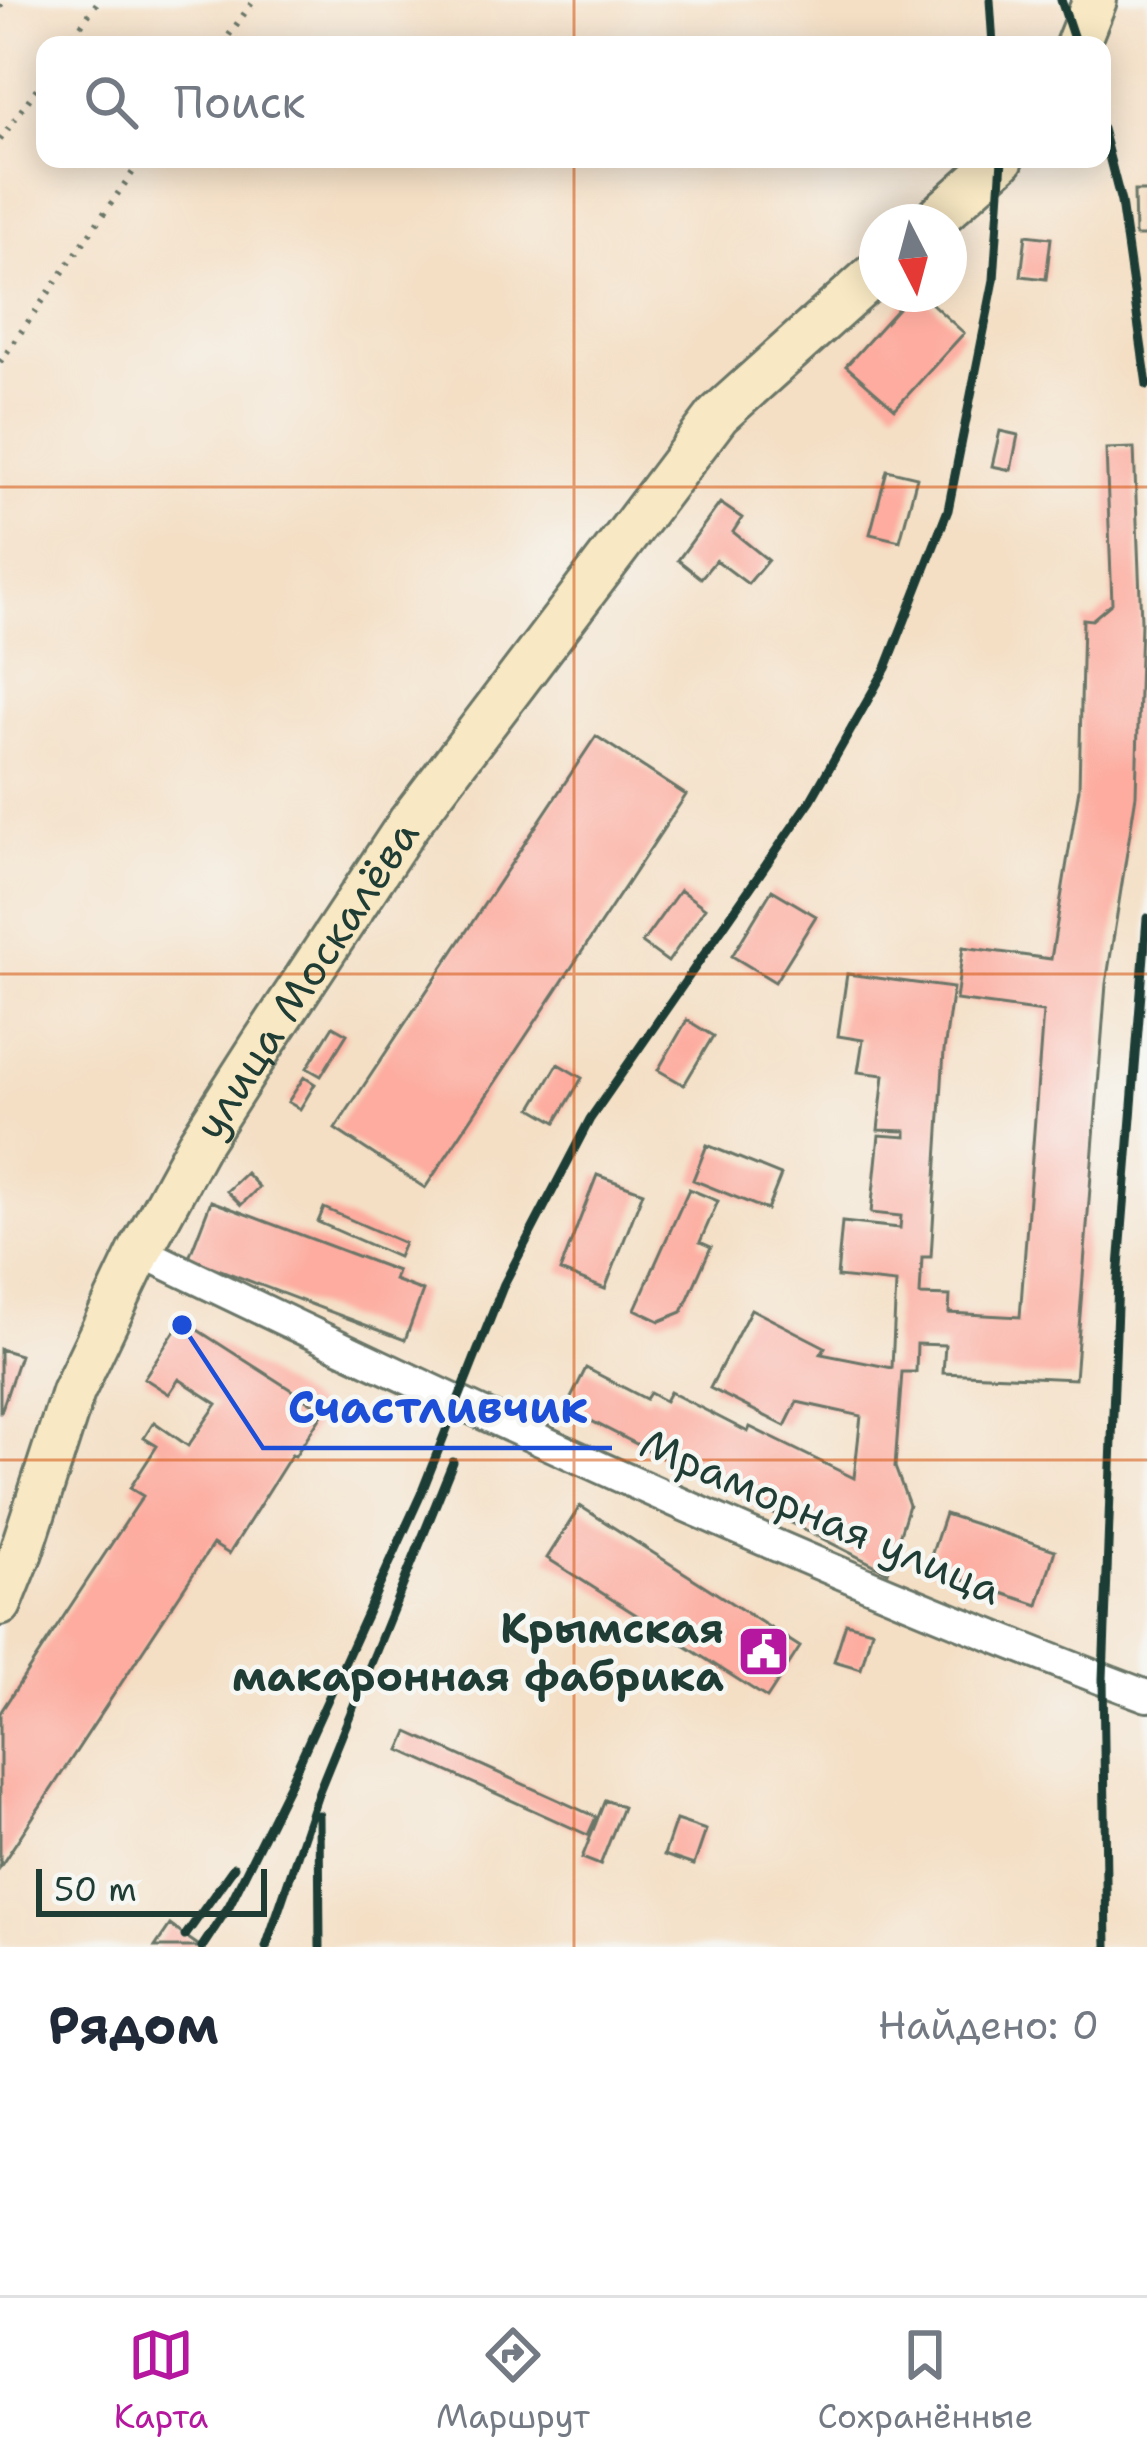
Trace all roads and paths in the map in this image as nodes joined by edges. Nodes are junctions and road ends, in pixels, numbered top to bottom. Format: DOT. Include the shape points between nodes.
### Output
graph roads {
  1 [pos="99,0"];
  2 [pos="254,0"];
  3 [pos="1095,0"];
  4 [pos="73,36"];
  5 [pos="228,36"];
  6 [pos="1081,36"];
  7 [pos="36,89"];
  8 [pos="0,140"];
  9 [pos="136,168"];
  10 [pos="992,168"];
  11 [pos="952,204"];
  12 [pos="859,288"];
  13 [pos="0,362"];
  14 [pos="140,1252"];
  15 [pos="0,1604"];
  16 [pos="1147,1696"];
  1 -- 4 [label="path"];
  2 -- 5 [label="path"];
  3 -- 6 [label="main road"];
  7 -- 8 [label="path"];
  9 -- 13 [label="path"];
  10 -- 11 [label="main road"];
  12 -- 14 [label="main road" via="718,415 409,823 198,1145"];
  14 -- 15 [label="main road" via="73,1392"];
  14 -- 16 [label="street, Мраморная улица" via="459,1405"];
}
